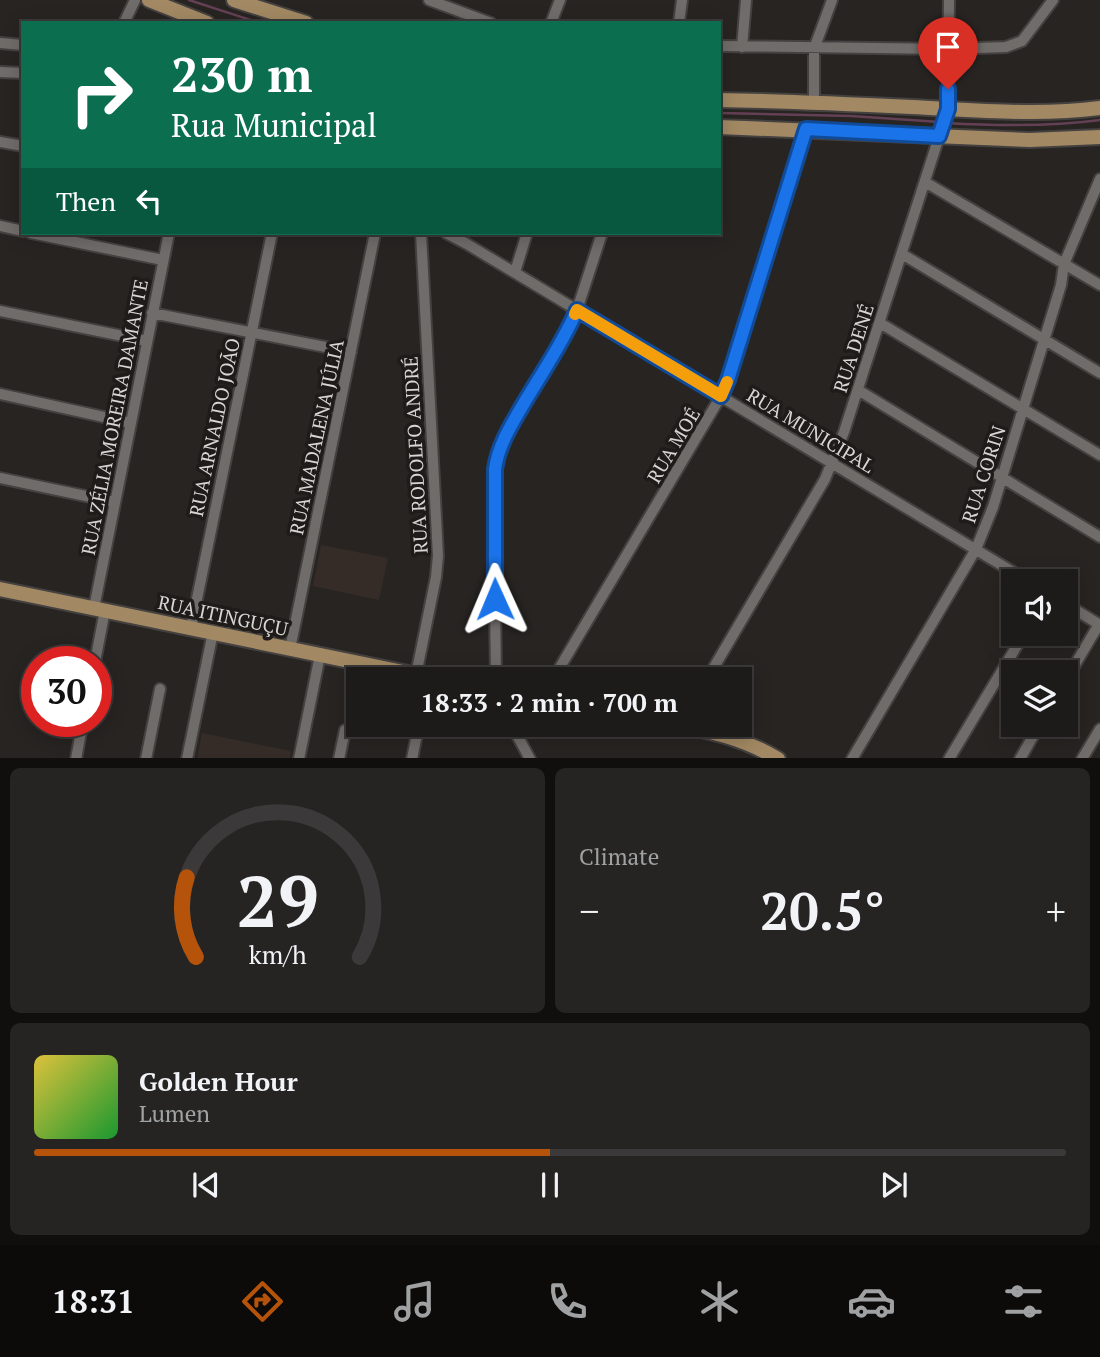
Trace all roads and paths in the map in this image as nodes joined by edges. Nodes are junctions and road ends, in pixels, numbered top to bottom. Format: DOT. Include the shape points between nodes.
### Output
graph roads {
  1 [pos="135,0"];
  2 [pos="149,0"];
  3 [pos="234,0"];
  4 [pos="429,0"];
  5 [pos="560,0"];
  6 [pos="682,0"];
  7 [pos="746,0"];
  8 [pos="832,0"];
  9 [pos="949,0"];
  10 [pos="1053,0"];
  11 [pos="125,21"];
  12 [pos="202,21"];
  13 [pos="300,21"];
  14 [pos="486,21"];
  15 [pos="552,21"];
  16 [pos="679,21"];
  17 [pos="0,43"];
  18 [pos="21,45"];
  19 [pos="721,47"];
  20 [pos="743,47"];
  21 [pos="814,49"];
  22 [pos="949,49"];
  23 [pos="0,72"];
  24 [pos="21,74"];
  25 [pos="721,100"];
  26 [pos="814,102"];
  27 [pos="1100,108"];
  28 [pos="947,113"];
  29 [pos="721,127"];
  30 [pos="806,129"];
  31 [pos="941,132"];
  32 [pos="1100,137"];
  33 [pos="0,142"];
  34 [pos="21,146"];
  35 [pos="1100,178"];
  36 [pos="925,182"];
  37 [pos="0,226"];
  38 [pos="21,231"];
  39 [pos="41,235"];
  40 [pos="169,235"];
  41 [pos="272,235"];
  42 [pos="375,235"];
  43 [pos="421,235"];
  44 [pos="526,235"];
  45 [pos="601,235"];
  46 [pos="467,238"];
  47 [pos="902,254"];
  48 [pos="163,260"];
  49 [pos="1064,264"];
  50 [pos="515,272"];
  51 [pos="1100,285"];
  52 [pos="577,310"];
  53 [pos="0,311"];
  54 [pos="152,313"];
  55 [pos="880,323"];
  56 [pos="252,333"];
  57 [pos="1044,339"];
  58 [pos="147,341"];
  59 [pos="351,352"];
  60 [pos="1100,373"];
  61 [pos="858,390"];
  62 [pos="0,394"];
  63 [pos="721,396"];
  64 [pos="1023,408"];
  65 [pos="131,423"];
  66 [pos="1100,455"];
  67 [pos="833,463"];
  68 [pos="1001,477"];
  69 [pos="0,478"];
  70 [pos="114,502"];
  71 [pos="1100,537"];
  72 [pos="976,550"];
  73 [pos="1008,569"];
  74 [pos="0,590"];
  75 [pos="100,609"];
  76 [pos="1078,611"];
  77 [pos="1099,624"];
  78 [pos="191,628"];
  79 [pos="213,632"];
  80 [pos="97,646"];
  81 [pos="1017,646"];
  82 [pos="290,649"];
  83 [pos="320,655"];
  84 [pos="1078,660"];
  85 [pos="378,667"];
  86 [pos="428,667"];
  87 [pos="496,667"];
  88 [pos="560,667"];
  89 [pos="714,667"];
  90 [pos="160,689"];
  91 [pos="1100,729"];
  92 [pos="345,730"];
  93 [pos="80,737"];
  94 [pos="416,737"];
  95 [pos="518,737"];
  96 [pos="728,737"];
  97 [pos="1032,737"];
  98 [pos="76,758"];
  99 [pos="146,758"];
  100 [pos="187,758"];
  101 [pos="299,758"];
  102 [pos="340,758"];
  103 [pos="412,758"];
  104 [pos="530,758"];
  105 [pos="778,758"];
  106 [pos="852,758"];
  107 [pos="949,758"];
  108 [pos="1020,758"];
  109 [pos="1082,758"];
  1 -- 11 [label="street"];
  2 -- 12 [label="main road"];
  3 -- 13 [label="main road"];
  4 -- 14 [label="street"];
  5 -- 15 [label="street"];
  6 -- 16 [label="street"];
  7 -- 20 [label="street"];
  8 -- 21 [label="street"];
  9 -- 22 [label="street, RUA DENÉ"];
  10 -- 22 [label="street" via="1022,41 1013,46"];
  17 -- 18 [label="street"];
  19 -- 20 [label="street"];
  20 -- 21 [label="street"];
  21 -- 22 [label="street"];
  21 -- 26 [label="street"];
  22 -- 28 [label="street, RUA DENÉ"];
  23 -- 24 [label="street"];
  25 -- 26 [label="main road"];
  26 -- 28 [label="main road"];
  27 -- 28 [label="main road"];
  28 -- 31 [label="street, RUA DENÉ"];
  29 -- 30 [label="main road"];
  30 -- 31 [label="main road"];
  30 -- 63 [label="street, RUA MOÉ"];
  31 -- 32 [label="main road" via="1030,140"];
  31 -- 36 [label="street, RUA DENÉ"];
  33 -- 34 [label="street"];
  35 -- 49 [label="street, RUA CORIN"];
  36 -- 47 [label="street, RUA DENÉ"];
  36 -- 49 [label="street"];
  37 -- 38 [label="street"];
  39 -- 48 [label="street"];
  40 -- 48 [label="street, RUA ZÉLIA MOREIRA DAMANTE"];
  41 -- 56 [label="street, RUA ARNALDO JOÃO"];
  42 -- 59 [label="street, RUA MADALENA JÚLIA"];
  43 -- 86 [label="street, RUA RODOLFO ANDRÉ" via="438,556"];
  44 -- 50 [label="street"];
  45 -- 52 [label="street"];
  46 -- 50 [label="street, RUA MUNICIPAL"];
  47 -- 55 [label="street, RUA DENÉ"];
  47 -- 57 [label="street"];
  48 -- 54 [label="street, RUA ZÉLIA MOREIRA DAMANTE"];
  49 -- 51 [label="street"];
  49 -- 57 [label="street, RUA CORIN"];
  50 -- 52 [label="street, RUA MUNICIPAL"];
  52 -- 63 [label="street, RUA MUNICIPAL"];
  52 -- 87 [label="street" via="497,458"];
  53 -- 58 [label="street"];
  54 -- 56 [label="street"];
  54 -- 58 [label="street, RUA ZÉLIA MOREIRA DAMANTE"];
  55 -- 61 [label="street, RUA DENÉ"];
  55 -- 64 [label="street"];
  56 -- 59 [label="street"];
  56 -- 78 [label="street, RUA ARNALDO JOÃO"];
  57 -- 60 [label="street"];
  57 -- 64 [label="street, RUA CORIN"];
  58 -- 65 [label="street, RUA ZÉLIA MOREIRA DAMANTE"];
  59 -- 82 [label="street, RUA MADALENA JÚLIA"];
  61 -- 67 [label="street, RUA DENÉ"];
  61 -- 68 [label="street"];
  62 -- 65 [label="street"];
  63 -- 67 [label="street, RUA MUNICIPAL"];
  63 -- 88 [label="street, RUA MOÉ"];
  64 -- 66 [label="street"];
  64 -- 68 [label="street, RUA CORIN"];
  65 -- 70 [label="street, RUA ZÉLIA MOREIRA DAMANTE"];
  67 -- 72 [label="street, RUA MUNICIPAL"];
  67 -- 89 [label="street, RUA DENÉ"];
  68 -- 71 [label="street"];
  68 -- 72 [label="street, RUA CORIN"];
  69 -- 70 [label="street"];
  70 -- 75 [label="street, RUA ZÉLIA MOREIRA DAMANTE"];
  72 -- 73 [label="street, RUA MUNICIPAL"];
  72 -- 106 [label="street, RUA CORIN"];
  74 -- 75 [label="main road, RUA ITINGUÇU"];
  75 -- 78 [label="main road, RUA ITINGUÇU"];
  75 -- 80 [label="street, RUA ZÉLIA MOREIRA DAMANTE"];
  76 -- 77 [label="street"];
  77 -- 84 [label="street"];
  78 -- 79 [label="main road, RUA ITINGUÇU"];
  79 -- 82 [label="main road, RUA ITINGUÇU"];
  79 -- 100 [label="street"];
  81 -- 107 [label="street"];
  82 -- 83 [label="main road, RUA ITINGUÇU"];
  83 -- 85 [label="main road, RUA ITINGUÇU"];
  83 -- 101 [label="street"];
  90 -- 99 [label="street"];
  91 -- 109 [label="street"];
  92 -- 102 [label="street"];
  93 -- 98 [label="street"];
  94 -- 103 [label="street"];
  95 -- 104 [label="street"];
  96 -- 105 [label="main road"];
  97 -- 108 [label="street"];
}
